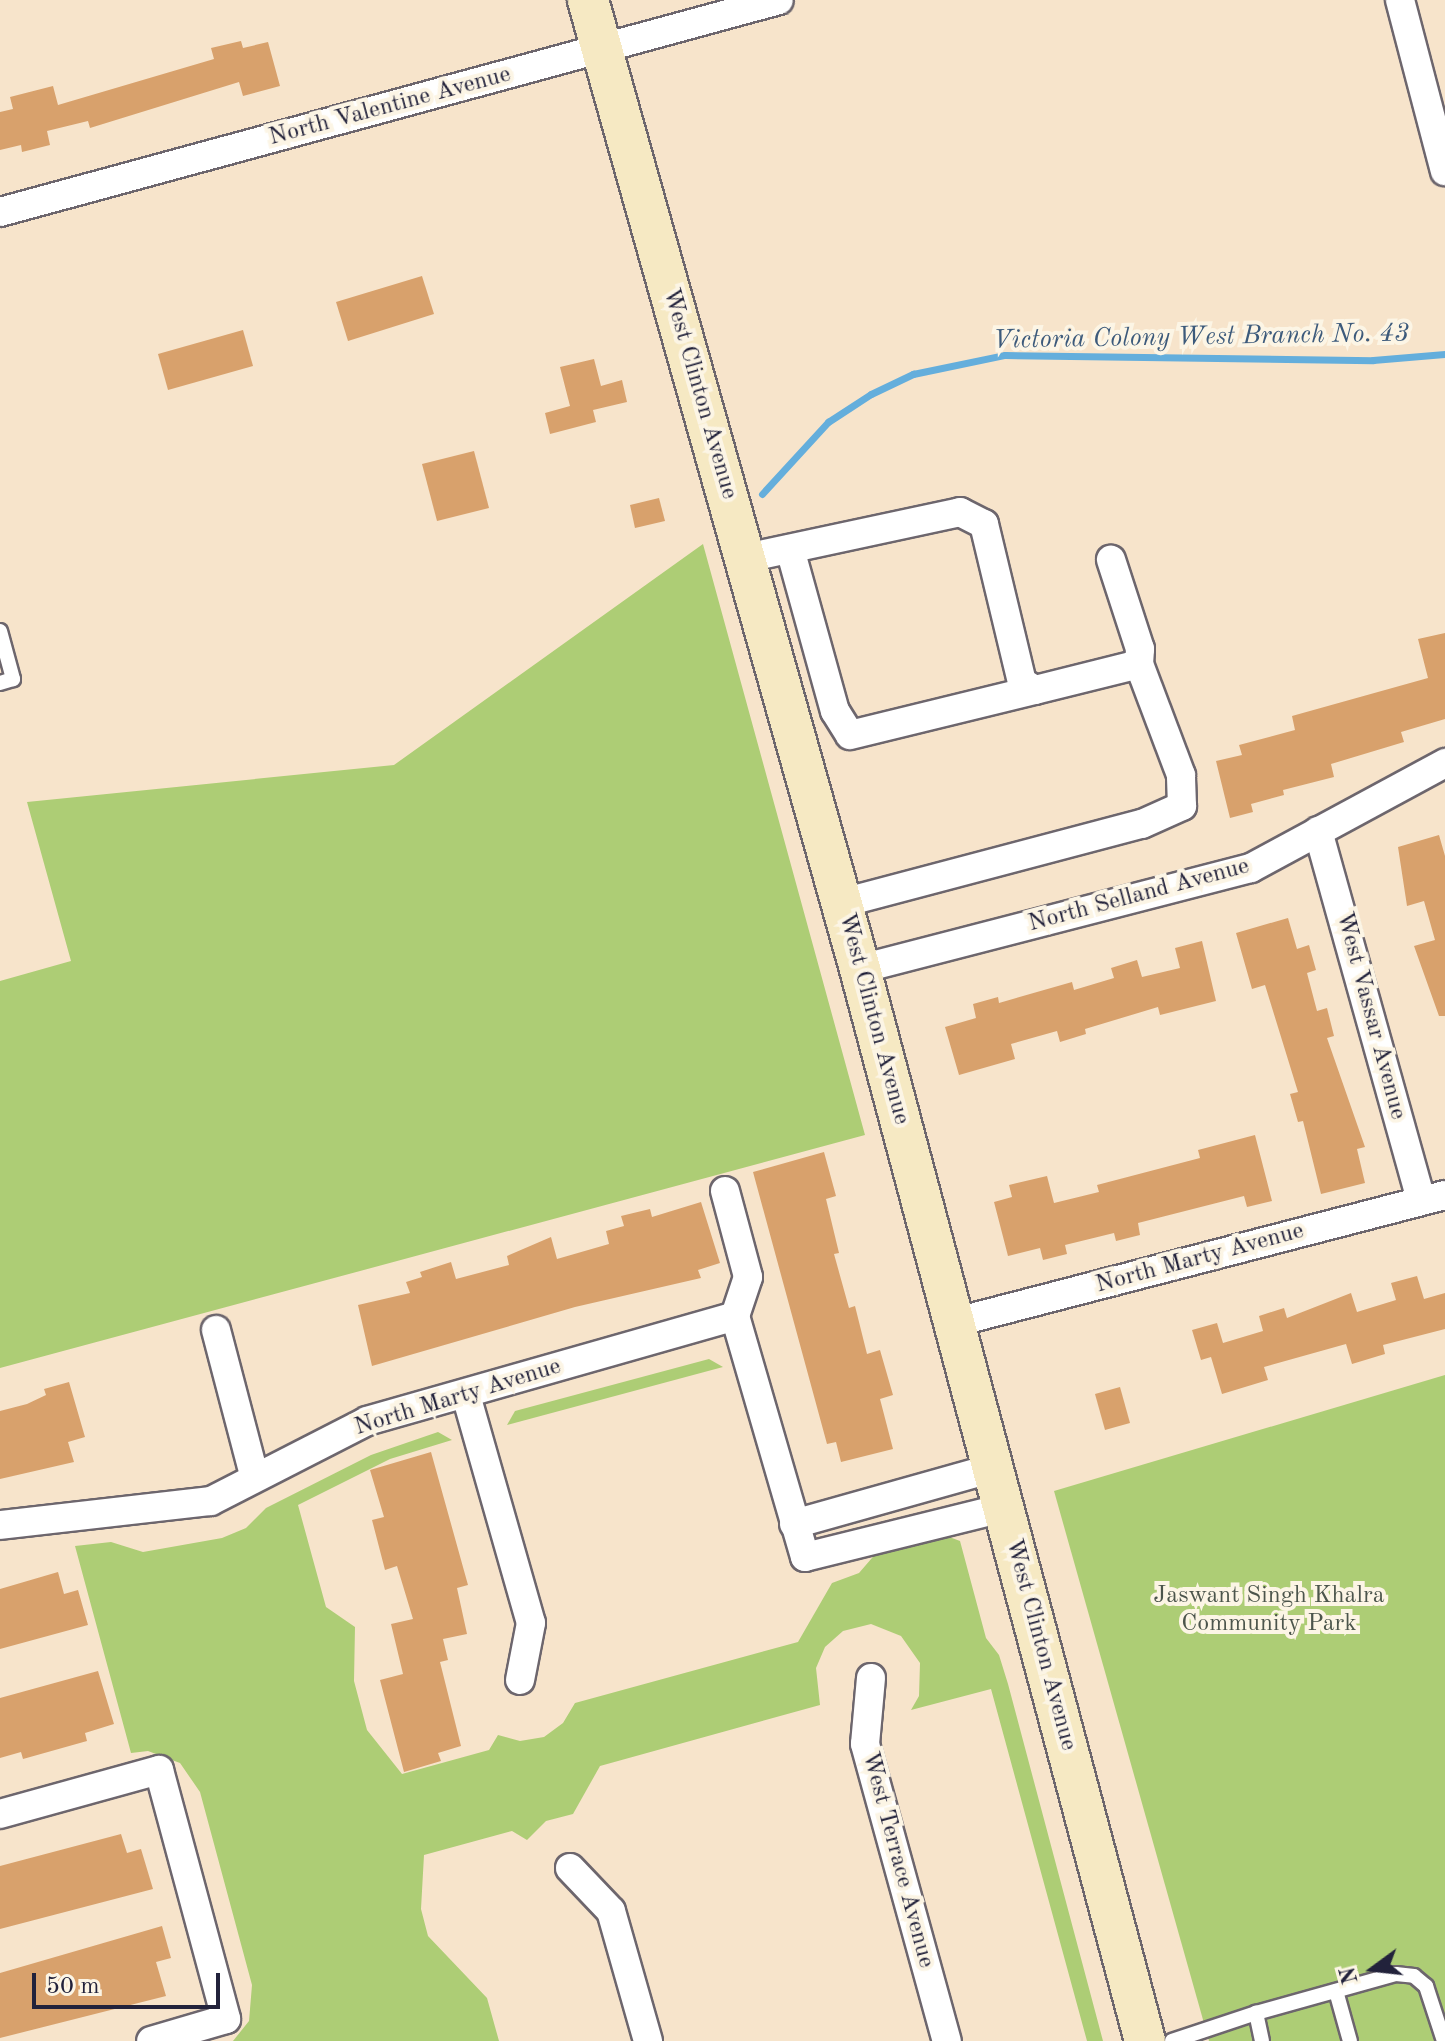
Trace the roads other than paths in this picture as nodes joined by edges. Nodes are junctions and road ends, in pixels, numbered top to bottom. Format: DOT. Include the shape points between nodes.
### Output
graph roads {
  1 [pos="588,0"];
  2 [pos="779,0"];
  3 [pos="1400,0"];
  4 [pos="601,50"];
  5 [pos="1445,171"];
  6 [pos="0,212"];
  7 [pos="790,549"];
  8 [pos="746,558"];
  9 [pos="1111,560"];
  10 [pos="0,631"];
  11 [pos="1139,664"];
  12 [pos="0,683"];
  13 [pos="1035,690"];
  14 [pos="1445,763"];
  15 [pos="1318,831"];
  16 [pos="842,903"];
  17 [pos="860,969"];
  18 [pos="725,1191"];
  19 [pos="1433,1198"];
  20 [pos="735,1316"];
  21 [pos="956,1322"];
  22 [pos="216,1330"];
  23 [pos="466,1395"];
  24 [pos="993,1468"];
  25 [pos="254,1475"];
  26 [pos="1003,1508"];
  27 [pos="794,1524"];
  28 [pos="0,1525"];
  29 [pos="871,1678"];
  30 [pos="520,1680"];
  31 [pos="0,1814"];
  32 [pos="570,1868"];
  33 [pos="1336,1991"];
  34 [pos="1256,2013"];
  35 [pos="151,2041"];
  36 [pos="648,2041"];
  37 [pos="947,2041"];
  38 [pos="1145,2041"];
  39 [pos="1172,2041"];
  40 [pos="1262,2041"];
  41 [pos="1350,2041"];
  42 [pos="1444,2041"];
  1 -- 4 [label="main road, West Clinton Avenue"];
  2 -- 4 [label="street, North Valentine Avenue"];
  3 -- 5 [label="street"];
  4 -- 6 [label="street, North Valentine Avenue"];
  4 -- 8 [label="main road, West Clinton Avenue"];
  7 -- 8 [label="street"];
  7 -- 13 [label="street" via="960,512 984,524 1022,682"];
  7 -- 13 [label="street" via="835,711 850,735"];
  8 -- 16 [label="main road, West Clinton Avenue"];
  9 -- 11 [label="street" via="1140,649"];
  10 -- 12 [label="lane" via="13,679"];
  11 -- 13 [label="street"];
  11 -- 16 [label="street" via="1166,724 1181,775 1182,806 1142,824"];
  14 -- 15 [label="street, North Selland Avenue"];
  15 -- 17 [label="street, North Selland Avenue" via="1251,868"];
  15 -- 19 [label="street, West Vassar Avenue"];
  16 -- 17 [label="main road, West Clinton Avenue"];
  17 -- 21 [label="main road, West Clinton Avenue"];
  18 -- 20 [label="street" via="748,1277"];
  19 -- 21 [label="street, North Marty Avenue"];
  20 -- 23 [label="street, North Marty Avenue"];
  20 -- 27 [label="street"];
  21 -- 24 [label="main road, West Clinton Avenue"];
  22 -- 25 [label="street"];
  23 -- 25 [label="street, North Marty Avenue" via="367,1421"];
  23 -- 30 [label="street" via="531,1623"];
  24 -- 26 [label="main road, West Clinton Avenue"];
  24 -- 27 [label="street"];
  25 -- 28 [label="street, North Marty Avenue" via="211,1501"];
  26 -- 27 [label="street" via="805,1557"];
  26 -- 38 [label="main road, West Clinton Avenue"];
  29 -- 37 [label="street, West Terrace Avenue" via="865,1744"];
  31 -- 35 [label="street" via="159,1770 226,2019"];
  32 -- 36 [label="street" via="611,1911"];
  33 -- 34 [label="lane"];
  33 -- 41 [label="lane"];
  33 -- 42 [label="lane" via="1396,1974 1414,1976 1426,1986"];
  34 -- 39 [label="lane"];
  34 -- 40 [label="lane"];
}
